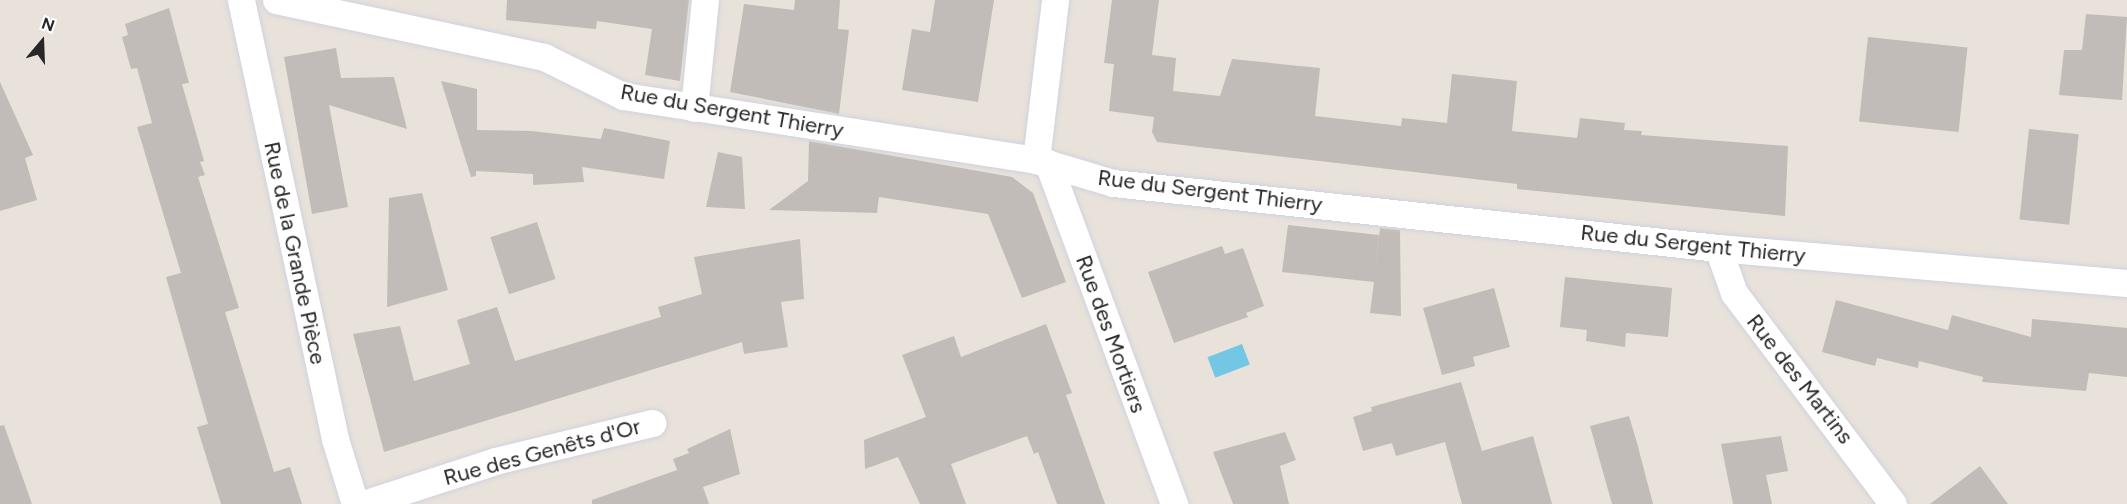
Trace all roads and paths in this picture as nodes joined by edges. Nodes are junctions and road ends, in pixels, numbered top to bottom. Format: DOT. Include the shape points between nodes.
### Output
graph roads {
  1 [pos="241,0"];
  2 [pos="276,0"];
  3 [pos="705,0"];
  4 [pos="1055,0"];
  5 [pos="694,108"];
  6 [pos="1042,162"];
  7 [pos="1718,248"];
  8 [pos="2127,283"];
  9 [pos="652,423"];
  10 [pos="355,504"];
  11 [pos="363,504"];
  12 [pos="1174,504"];
  13 [pos="1893,504"];
  1 -- 10 [label="street, Rue de la Grande Pièce" via="335,439"];
  2 -- 5 [label="street, Rue du Sergent Thierry" via="544,57 623,96"];
  3 -- 5 [label="street"];
  4 -- 6 [label="street, Rue des Mortiers"];
  5 -- 6 [label="street, Rue du Sergent Thierry"];
  6 -- 7 [label="street, Rue du Sergent Thierry" via="1113,183"];
  6 -- 12 [label="street, Rue des Mortiers"];
  7 -- 8 [label="street, Rue du Sergent Thierry"];
  7 -- 13 [label="street, Rue des Martins" via="1734,293"];
  9 -- 11 [label="street, Rue des Genêts d'Or" via="495,461"];
}
